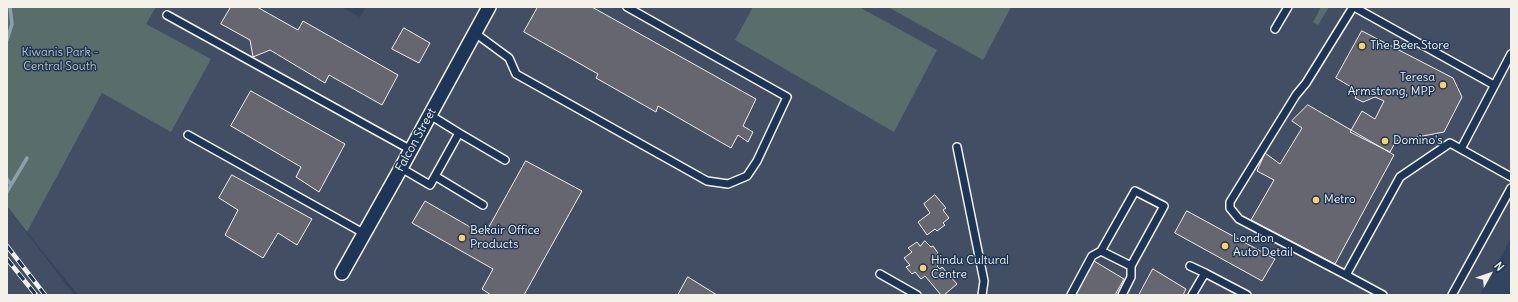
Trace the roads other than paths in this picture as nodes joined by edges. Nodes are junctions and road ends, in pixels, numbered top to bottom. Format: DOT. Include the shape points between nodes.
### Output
graph roads {
  1 [pos="489,7"];
  2 [pos="627,7"];
  3 [pos="1288,7"];
  4 [pos="1353,7"];
  5 [pos="167,15"];
  6 [pos="1276,29"];
  7 [pos="475,33"];
  8 [pos="1511,54"];
  9 [pos="1494,85"];
  10 [pos="430,115"];
  11 [pos="459,133"];
  12 [pos="188,135"];
  13 [pos="957,147"];
  14 [pos="1460,149"];
  15 [pos="411,150"];
  16 [pos="505,160"];
  17 [pos="402,168"];
  18 [pos="435,176"];
  19 [pos="1511,177"];
  20 [pos="1511,188"];
  21 [pos="483,205"];
  22 [pos="364,234"];
  23 [pos="1101,251"];
  24 [pos="1131,266"];
  25 [pos="1190,266"];
  26 [pos="342,273"];
  27 [pos="1204,273"];
  28 [pos="880,274"];
  29 [pos="1346,275"];
  30 [pos="917,295"];
  31 [pos="982,295"];
  32 [pos="1071,295"];
  33 [pos="1122,295"];
  34 [pos="1192,295"];
  35 [pos="1247,295"];
  36 [pos="1383,295"];
  37 [pos="1452,295"];
  1 -- 7 [label="street, Falcon Street"];
  2 -- 7 [label="lane" via="787,97 758,161 747,176 728,184 707,181 516,74 508,58"];
  3 -- 6 [label="lane"];
  4 -- 9 [label="lane"];
  4 -- 29 [label="lane" via="1230,202 1230,208 1239,219"];
  5 -- 15 [label="lane"];
  7 -- 10 [label="street, Falcon Street"];
  8 -- 9 [label="lane"];
  9 -- 14 [label="lane"];
  10 -- 11 [label="lane"];
  10 -- 15 [label="street, Falcon Street"];
  11 -- 16 [label="lane"];
  11 -- 18 [label="lane"];
  12 -- 22 [label="lane"];
  13 -- 31 [label="lane" via="984,281"];
  14 -- 19 [label="lane"];
  14 -- 29 [label="lane" via="1450,143 1400,177"];
  15 -- 17 [label="street, Falcon Street"];
  17 -- 18 [label="lane" via="430,185"];
  17 -- 22 [label="street, Falcon Street"];
  18 -- 21 [label="lane"];
  20 -- 37 [label="lane"];
  22 -- 26 [label="street, Falcon Street"];
  23 -- 24 [label="lane"];
  23 -- 24 [label="lane" via="1135,191 1164,206"];
  23 -- 32 [label="lane" via="1092,256"];
  24 -- 33 [label="lane" via="1131,277"];
  25 -- 27 [label="lane"];
  27 -- 34 [label="lane"];
  27 -- 35 [label="lane"];
  28 -- 30 [label="lane"];
  29 -- 36 [label="lane"];
}
